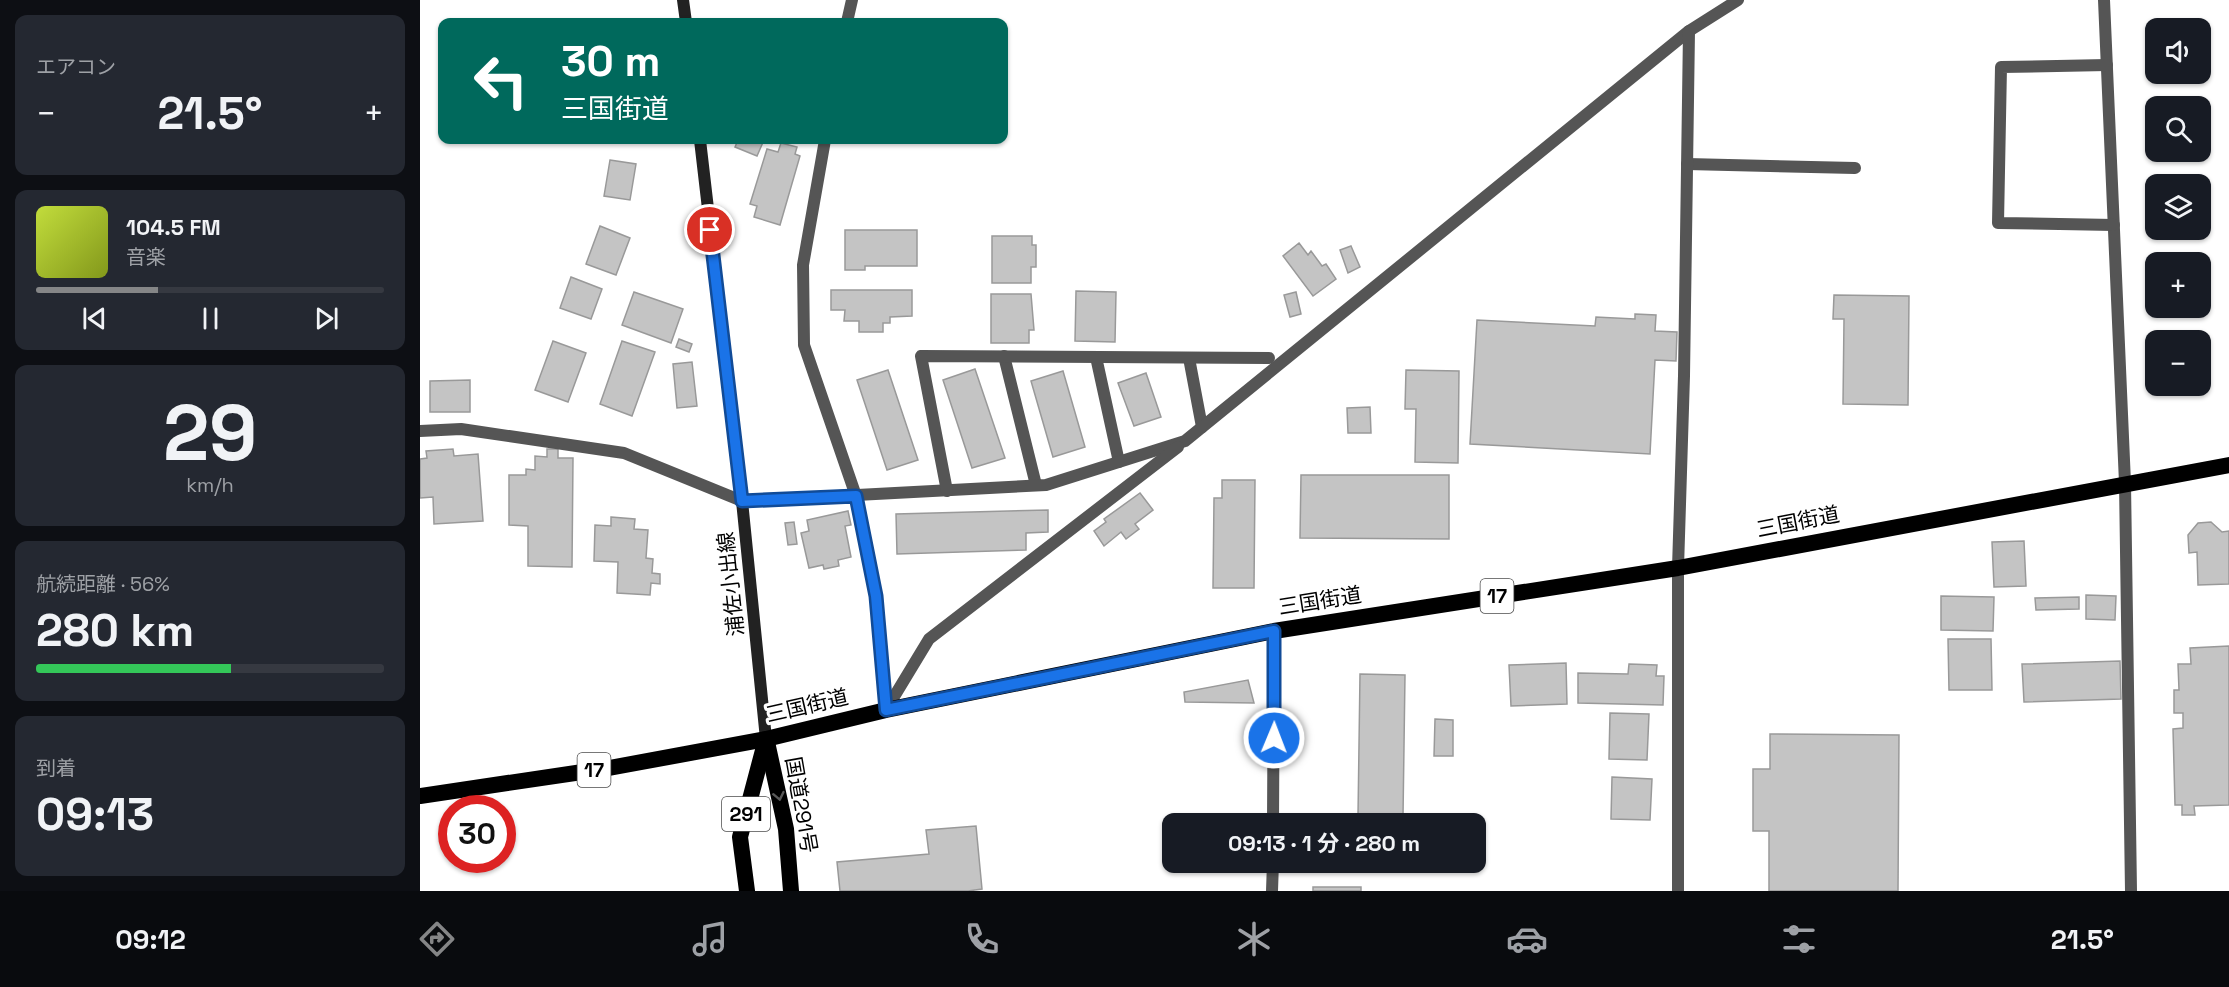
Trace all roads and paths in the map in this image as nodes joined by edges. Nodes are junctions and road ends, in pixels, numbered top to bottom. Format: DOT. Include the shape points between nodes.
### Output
graph roads {
  1 [pos="683,0"];
  2 [pos="852,0"];
  3 [pos="1738,0"];
  4 [pos="2104,0"];
  5 [pos="685,18"];
  6 [pos="848,18"];
  7 [pos="1689,31"];
  8 [pos="2107,64"];
  9 [pos="700,144"];
  10 [pos="824,144"];
  11 [pos="1687,164"];
  12 [pos="1855,168"];
  13 [pos="2114,225"];
  14 [pos="1004,357"];
  15 [pos="1096,357"];
  16 [pos="1189,358"];
  17 [pos="1269,358"];
  18 [pos="1202,427"];
  19 [pos="420,431"];
  20 [pos="1185,441"];
  21 [pos="1119,462"];
  22 [pos="2229,465"];
  23 [pos="2125,483"];
  24 [pos="1036,485"];
  25 [pos="947,491"];
  26 [pos="856,496"];
  27 [pos="742,501"];
  28 [pos="1678,568"];
  29 [pos="1274,631"];
  30 [pos="886,710"];
  31 [pos="766,739"];
  32 [pos="420,796"];
  33 [pos="1273,813"];
  34 [pos="1273,873"];
  35 [pos="747,891"];
  36 [pos="791,891"];
  37 [pos="1272,891"];
  38 [pos="1678,891"];
  39 [pos="2130,891"];
  1 -- 5 [label="main road"];
  2 -- 6 [label="street"];
  3 -- 7 [label="street"];
  4 -- 8 [label="street"];
  7 -- 11 [label="street"];
  7 -- 18 [label="street"];
  8 -- 13 [label="street"];
  8 -- 13 [label="street" via="2001,67 1998,223"];
  9 -- 27 [label="main road, 浦佐小出線"];
  10 -- 26 [label="street" via="803,265 804,345"];
  11 -- 12 [label="street"];
  11 -- 28 [label="street"];
  13 -- 23 [label="street"];
  14 -- 15 [label="street"];
  14 -- 24 [label="street"];
  14 -- 25 [label="street" via="921,356"];
  15 -- 16 [label="street"];
  15 -- 21 [label="street"];
  16 -- 17 [label="street"];
  16 -- 18 [label="street"];
  18 -- 20 [label="street"];
  19 -- 27 [label="street" via="461,429 624,453"];
  20 -- 21 [label="street"];
  20 -- 30 [label="street" via="929,639"];
  21 -- 24 [label="street"];
  22 -- 23 [label="highway, 三国街道 / 17"];
  23 -- 28 [label="highway, 三国街道 / 17"];
  23 -- 39 [label="street"];
  24 -- 25 [label="street"];
  25 -- 26 [label="street"];
  26 -- 27 [label="street"];
  26 -- 30 [label="street" via="876,596"];
  27 -- 31 [label="main road, 浦佐小出線"];
  28 -- 29 [label="highway, 三国街道 / 17"];
  28 -- 38 [label="street"];
  29 -- 30 [label="highway, 三国街道 / 17"];
  29 -- 33 [label="street"];
  30 -- 31 [label="highway, 三国街道 / 17"];
  31 -- 32 [label="highway, 三国街道 / 17" via="609,768"];
  31 -- 35 [label="highway, 国道291号 / 291" via="740,837"];
  31 -- 36 [label="highway, 国道291号 / 291, one-way" via="786,829"];
  34 -- 37 [label="street"];
}
